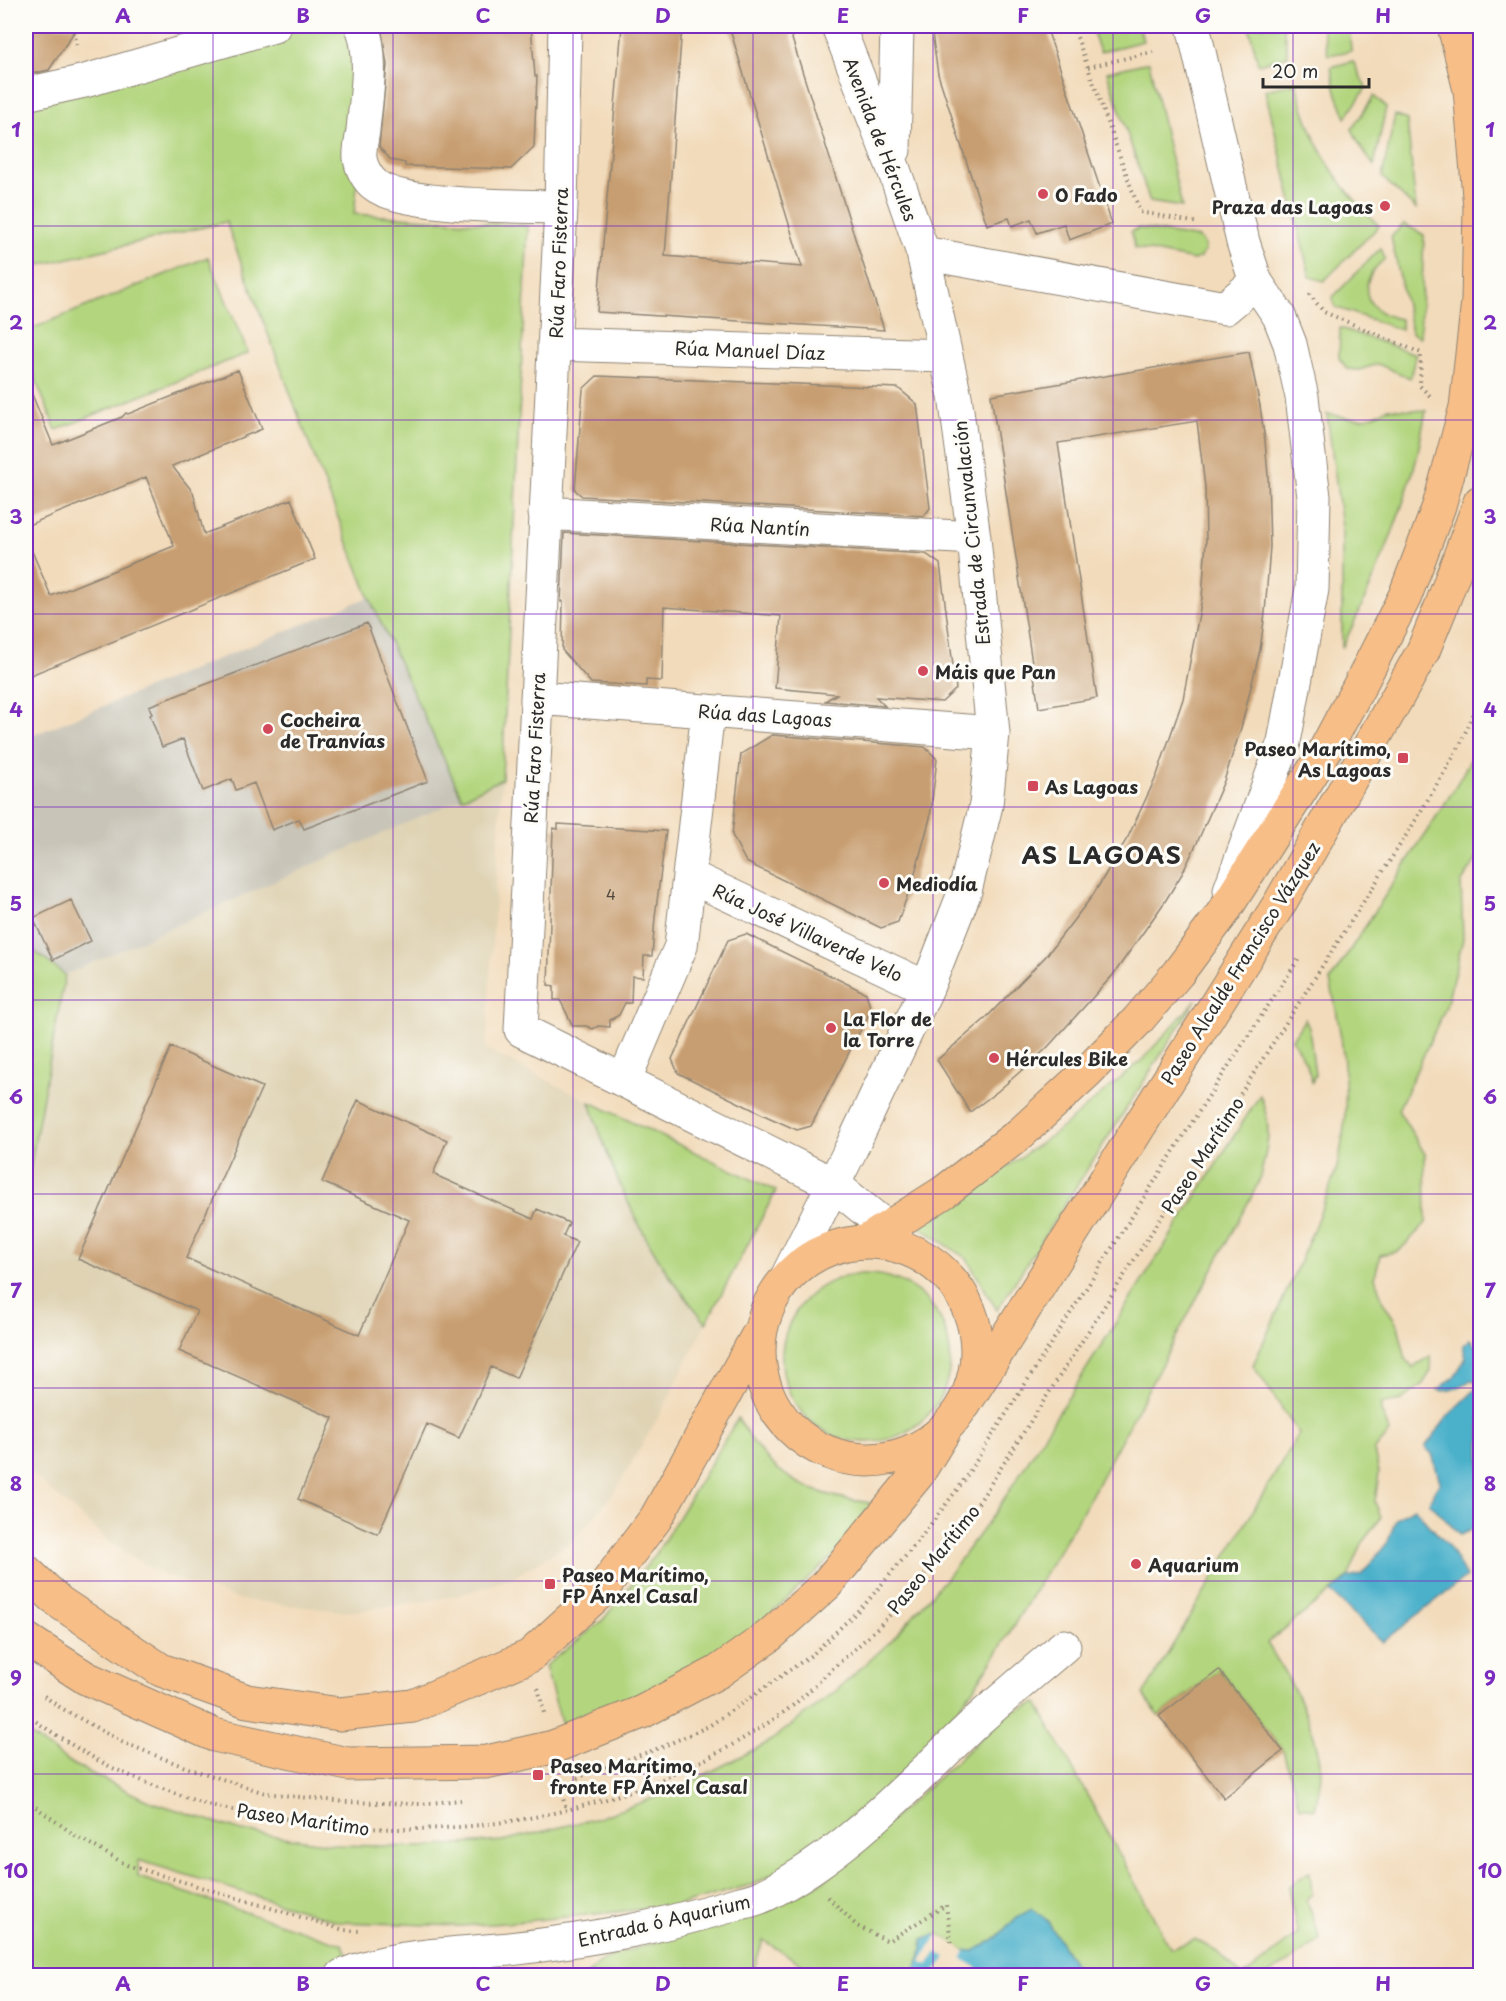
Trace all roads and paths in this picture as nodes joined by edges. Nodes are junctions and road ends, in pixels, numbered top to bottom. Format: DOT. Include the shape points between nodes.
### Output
graph roads {
  1 [pos="274,26"];
  2 [pos="362,26"];
  3 [pos="565,26"];
  4 [pos="838,26"];
  5 [pos="897,26"];
  6 [pos="1073,26"];
  7 [pos="1193,26"];
  8 [pos="1454,26"];
  9 [pos="1153,52"];
  10 [pos="1088,67"];
  11 [pos="26,94"];
  12 [pos="893,166"];
  13 [pos="561,207"];
  14 [pos="1198,223"];
  15 [pos="923,253"];
  16 [pos="1256,282"];
  17 [pos="1305,289"];
  18 [pos="554,344"];
  19 [pos="946,356"];
  20 [pos="1437,402"];
  21 [pos="1480,502"];
  22 [pos="545,513"];
  23 [pos="974,538"];
  24 [pos="537,698"];
  25 [pos="1480,699"];
  26 [pos="708,711"];
  27 [pos="993,733"];
  28 [pos="689,876"];
  29 [pos="1222,914"];
  30 [pos="1300,957"];
  31 [pos="927,988"];
  32 [pos="624,1081"];
  33 [pos="833,1184"];
  34 [pos="885,1238"];
  35 [pos="787,1277"];
  36 [pos="759,1331"];
  37 [pos="964,1406"];
  38 [pos="944,1431"];
  39 [pos="26,1571"];
  40 [pos="26,1639"];
  41 [pos="1064,1646"];
  42 [pos="44,1695"];
  43 [pos="26,1715"];
  44 [pos="560,1785"];
  45 [pos="466,1799"];
  46 [pos="26,1800"];
  47 [pos="857,1926"];
  48 [pos="366,1931"];
  49 [pos="951,1942"];
  50 [pos="349,1973"];
  1 -- 11 [label="street" via="96,78"];
  2 -- 13 [label="street" via="368,41 369,64 360,158 375,185 388,193 429,200"];
  3 -- 13 [label="street, Rúa Faro Fisterra"];
  4 -- 12 [label="street, Avenida de Hércules"];
  5 -- 12 [label="street"];
  6 -- 10 [label="path"];
  7 -- 16 [label="street" via="1243,242"];
  8 -- 29 [label="main road" via="1470,90 1480,208 1473,354 1466,407 1453,457 1405,596 1317,763"];
  9 -- 10 [label="path"];
  10 -- 14 [label="path" via="1140,212"];
  12 -- 15 [label="street, Avenida de Hércules"];
  13 -- 18 [label="street, Rúa Faro Fisterra"];
  15 -- 16 [label="street" via="1225,308"];
  15 -- 19 [label="street, Estrada de Circunvalación"];
  16 -- 29 [label="street" via="1279,316 1290,344 1302,398 1314,497 1312,589 1284,742"];
  17 -- 20 [label="path" via="1324,312 1421,352 1420,386"];
  18 -- 19 [label="street, Rúa Manuel Díaz"];
  18 -- 22 [label="street, Rúa Faro Fisterra"];
  19 -- 23 [label="street, Estrada de Circunvalación"];
  21 -- 37 [label="main road, Paseo Alcalde Francisco Vázquez" via="1427,640 1393,706 1281,901"];
  22 -- 23 [label="street, Rúa Nantín"];
  22 -- 24 [label="street, Rúa Faro Fisterra"];
  23 -- 27 [label="street, Estrada de Circunvalación"];
  24 -- 26 [label="street, Rúa das Lagoas"];
  24 -- 32 [label="street, Rúa Faro Fisterra" via="520,1030"];
  25 -- 43 [label="path, Paseo Marítimo" via="1460,747 1414,823 961,1530 875,1630 789,1708 713,1756 626,1794 500,1823 429,1830 319,1824 221,1808 125,1774"];
  26 -- 27 [label="street, Rúa das Lagoas"];
  26 -- 28 [label="street"];
  27 -- 31 [label="street, Estrada de Circunvalación" via="986,805 965,891"];
  28 -- 31 [label="street, Rúa José Villaverde Velo"];
  28 -- 32 [label="street" via="681,946"];
  29 -- 34 [label="main road" via="1137,1022 1086,1073 1029,1126"];
  30 -- 44 [label="path" via="962,1483 866,1603 813,1654 709,1726"];
  31 -- 33 [label="street, Estrada de Circunvalación"];
  32 -- 33 [label="street, Rúa Faro Fisterra"];
  33 -- 34 [label="street, Rúa Faro Fisterra"];
  33 -- 35 [label="street, Estrada de Circunvalación"];
  34 -- 35 [label="main road" via="838,1245 811,1257"];
  34 -- 37 [label="main road" via="930,1260 954,1282 971,1311 978,1343 977,1364"];
  35 -- 36 [label="main road" via="770,1300"];
  36 -- 38 [label="main road" via="759,1365 768,1398 788,1427 816,1448 848,1459 883,1461 916,1451"];
  36 -- 39 [label="main road" via="656,1518 600,1592 530,1656 413,1706 340,1714 247,1701 161,1670 59,1602"];
  37 -- 38 [label="main road"];
  38 -- 40 [label="main road" via="917,1475 826,1585 769,1636 718,1672 642,1712 553,1748 486,1762 348,1764 214,1735 86,1678"];
  41 -- 50 [label="street, Entrada ó Aquarium" via="835,1852 763,1896 693,1917 568,1942 432,1954"];
  42 -- 45 [label="path" via="122,1742 265,1793 345,1803 420,1804"];
  46 -- 48 [label="path" via="76,1836 127,1865 344,1930"];
  47 -- 49 [label="path" via="888,1941 946,1905"];
}
